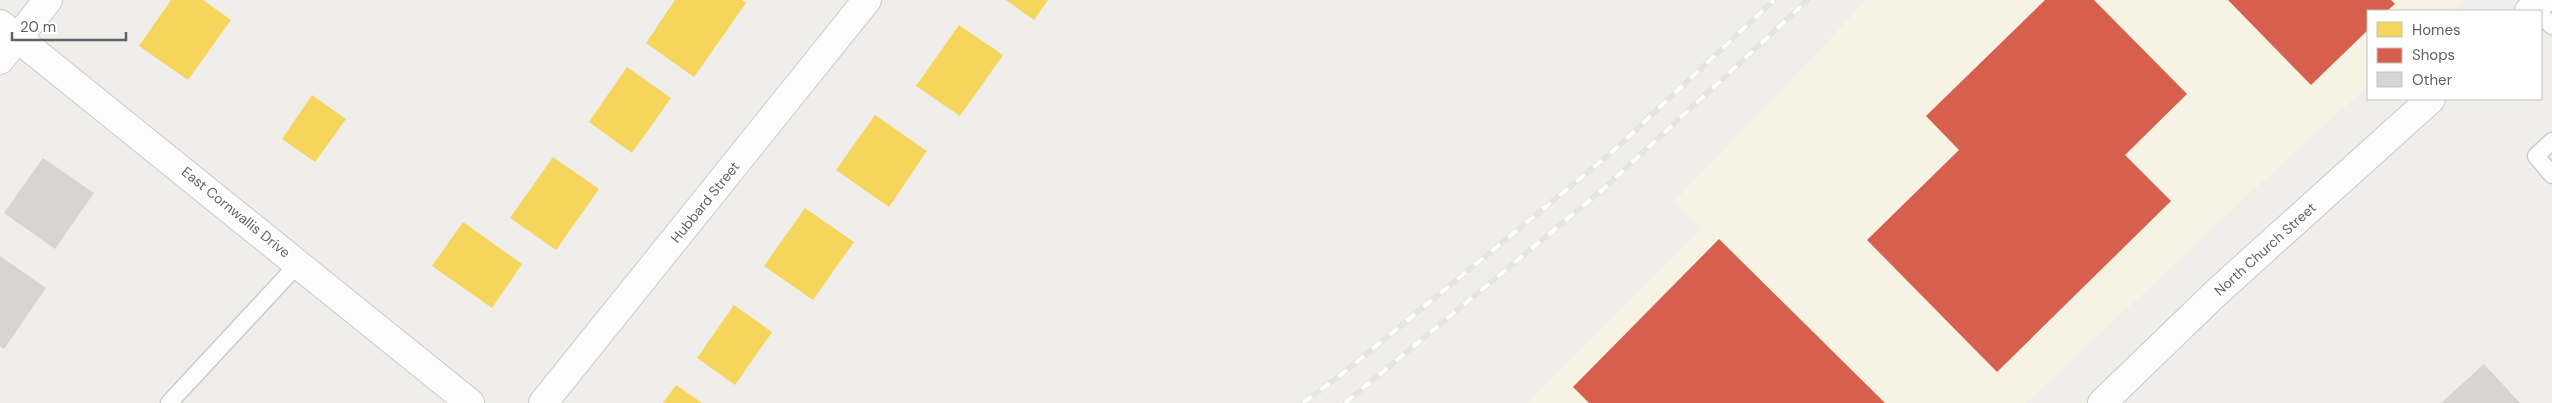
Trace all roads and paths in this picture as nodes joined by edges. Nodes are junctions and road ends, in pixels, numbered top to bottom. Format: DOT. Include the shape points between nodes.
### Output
graph roads {
  1 [pos="48,0"];
  2 [pos="867,0"];
  3 [pos="9,31"];
  4 [pos="0,60"];
  5 [pos="2430,100"];
  6 [pos="2552,141"];
  7 [pos="2552,175"];
  8 [pos="299,263"];
  9 [pos="169,403"];
  10 [pos="470,403"];
  11 [pos="543,403"];
  12 [pos="2102,403"];
  1 -- 3 [label="main road"];
  2 -- 11 [label="main road, Hubbard Street"];
  3 -- 4 [label="main road"];
  3 -- 8 [label="main road, East Cornwallis Drive"];
  5 -- 12 [label="main road, North Church Street" via="2217,292"];
  6 -- 7 [label="lane" via="2536,156"];
  8 -- 9 [label="lane"];
  8 -- 10 [label="main road, East Cornwallis Drive"];
}
